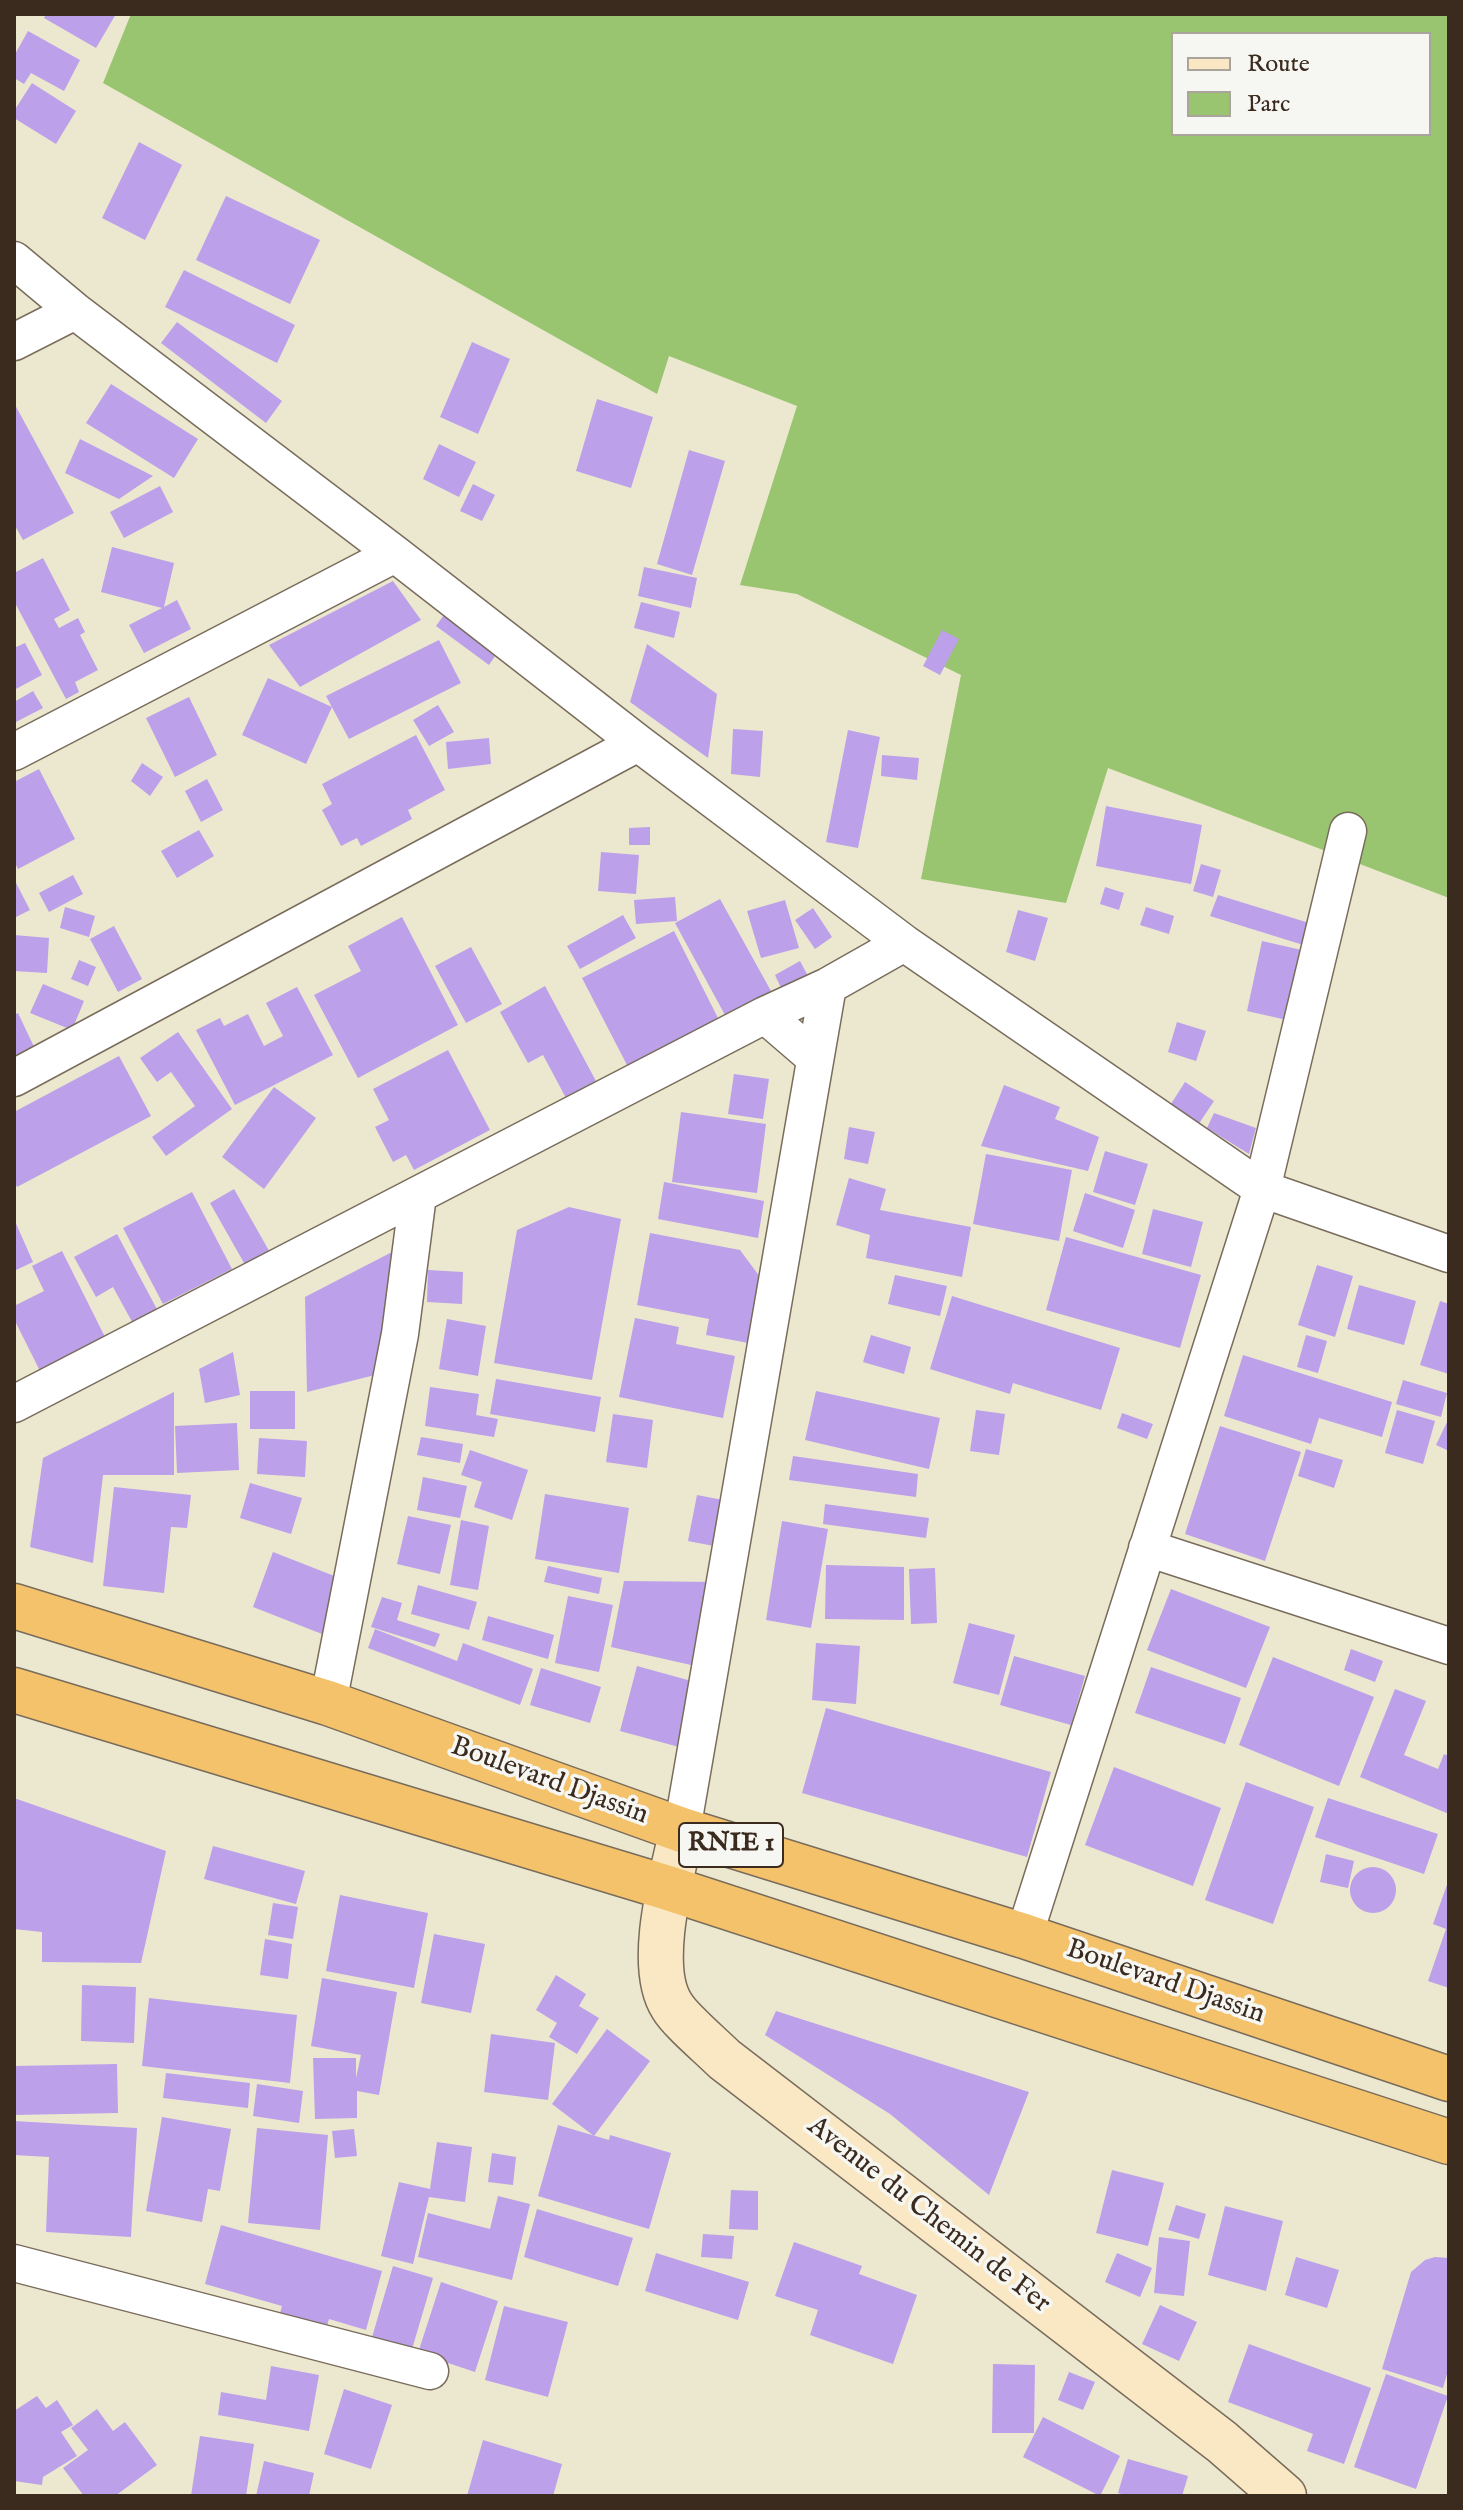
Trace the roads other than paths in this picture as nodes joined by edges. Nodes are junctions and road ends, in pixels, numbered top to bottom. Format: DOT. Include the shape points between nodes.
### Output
graph roads {
  1 [pos="14,260"];
  2 [pos="75,311"];
  3 [pos="14,342"];
  4 [pos="395,554"];
  5 [pos="638,743"];
  6 [pos="14,752"];
  7 [pos="1348,831"];
  8 [pos="904,943"];
  9 [pos="828,986"];
  10 [pos="765,1015"];
  11 [pos="815,1058"];
  12 [pos="14,1078"];
  13 [pos="1262,1189"];
  14 [pos="418,1195"];
  15 [pos="1449,1254"];
  16 [pos="14,1404"];
  17 [pos="1147,1548"];
  18 [pos="14,1606"];
  19 [pos="1449,1646"];
  20 [pos="14,1690"];
  21 [pos="328,1703"];
  22 [pos="682,1830"];
  23 [pos="668,1888"];
  24 [pos="1024,1936"];
  25 [pos="1449,2079"];
  26 [pos="1449,2142"];
  27 [pos="14,2263"];
  28 [pos="430,2371"];
  29 [pos="1284,2496"];
  1 -- 2 [label="street"];
  2 -- 3 [label="street"];
  2 -- 4 [label="street"];
  4 -- 5 [label="street"];
  4 -- 6 [label="street"];
  5 -- 8 [label="street"];
  5 -- 12 [label="street"];
  7 -- 13 [label="street"];
  8 -- 9 [label="street"];
  8 -- 13 [label="street"];
  9 -- 10 [label="street"];
  9 -- 11 [label="street"];
  10 -- 11 [label="street"];
  10 -- 14 [label="street"];
  11 -- 22 [label="street"];
  13 -- 15 [label="street"];
  13 -- 17 [label="street"];
  14 -- 16 [label="street"];
  14 -- 21 [label="street" via="400,1334"];
  17 -- 19 [label="street"];
  17 -- 24 [label="street"];
  18 -- 21 [label="highway, Boulevard Djassin / RNIE 1"];
  20 -- 23 [label="highway, RNIE 1"];
  21 -- 22 [label="highway, Boulevard Djassin / RNIE 1"];
  22 -- 23 [label="street, Avenue du Chemin de Fer"];
  22 -- 24 [label="highway, Boulevard Djassin / RNIE 1"];
  23 -- 26 [label="highway, RNIE 1"];
  23 -- 29 [label="street, Avenue du Chemin de Fer" via="659,1968 671,2006 724,2059 1222,2442"];
  24 -- 25 [label="highway, Boulevard Djassin / RNIE 1"];
  27 -- 28 [label="street"];
}
